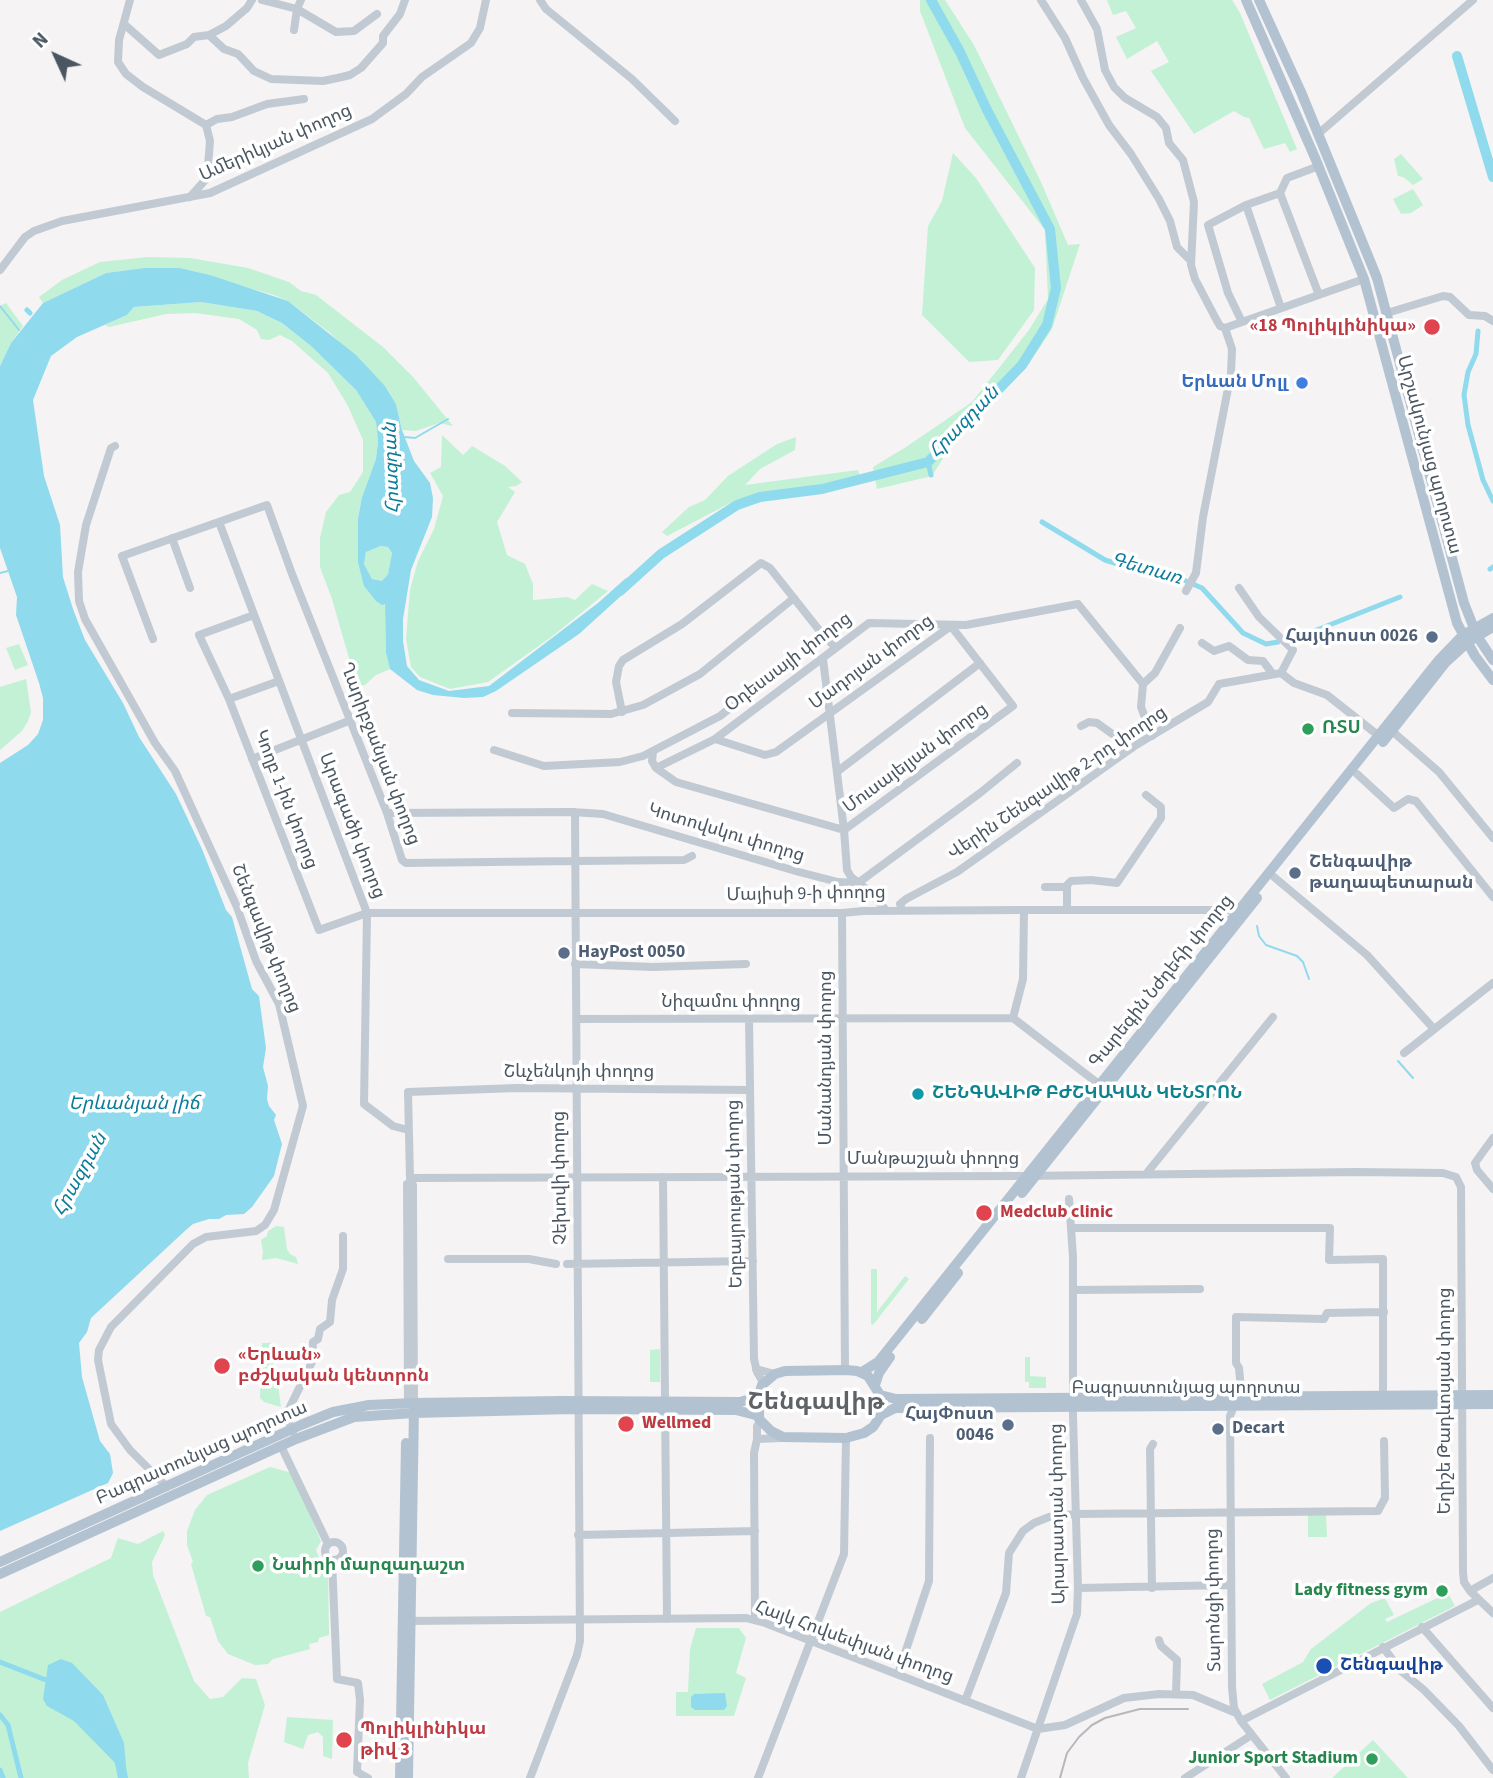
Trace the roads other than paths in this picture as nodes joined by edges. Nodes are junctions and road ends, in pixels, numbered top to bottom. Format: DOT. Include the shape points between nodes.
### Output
graph roads {
  1 [pos="130,0"];
  2 [pos="252,0"];
  3 [pos="262,0"];
  4 [pos="301,0"];
  5 [pos="405,0"];
  6 [pos="486,0"];
  7 [pos="540,0"];
  8 [pos="1041,0"];
  9 [pos="1081,0"];
  10 [pos="1246,0"];
  11 [pos="1259,0"];
  12 [pos="1473,0"];
  13 [pos="297,9"];
  14 [pos="377,14"];
  15 [pos="124,24"];
  16 [pos="294,30"];
  17 [pos="209,35"];
  18 [pos="304,99"];
  19 [pos="675,121"];
  20 [pos="206,125"];
  21 [pos="1318,134"];
  22 [pos="1319,166"];
  23 [pos="1342,191"];
  24 [pos="1280,193"];
  25 [pos="1330,195"];
  26 [pos="189,197"];
  27 [pos="1246,205"];
  28 [pos="1350,213"];
  29 [pos="1340,218"];
  30 [pos="1191,261"];
  31 [pos="0,270"];
  32 [pos="1364,279"];
  33 [pos="1319,295"];
  34 [pos="1280,308"];
  35 [pos="1387,313"];
  36 [pos="1493,321"];
  37 [pos="1242,322"];
  38 [pos="1225,328"];
  39 [pos="115,446"];
  40 [pos="1431,479"];
  41 [pos="1419,482"];
  42 [pos="219,522"];
  43 [pos="172,538"];
  44 [pos="190,588"];
  45 [pos="1239,588"];
  46 [pos="1186,592"];
  47 [pos="794,598"];
  48 [pos="254,615"];
  49 [pos="1493,618"];
  50 [pos="951,626"];
  51 [pos="1493,627"];
  52 [pos="1180,628"];
  53 [pos="1475,632"];
  54 [pos="823,635"];
  55 [pos="153,639"];
  56 [pos="1465,639"];
  57 [pos="1202,643"];
  58 [pos="836,648"];
  59 [pos="823,659"];
  60 [pos="1493,660"];
  61 [pos="980,663"];
  62 [pos="1277,673"];
  63 [pos="1493,680"];
  64 [pos="279,681"];
  65 [pos="1143,684"];
  66 [pos="229,699"];
  67 [pos="830,712"];
  68 [pos="512,713"];
  69 [pos="621,714"];
  70 [pos="351,720"];
  71 [pos="1081,726"];
  72 [pos="1391,731"];
  73 [pos="1152,736"];
  74 [pos="1379,736"];
  75 [pos="715,739"];
  76 [pos="301,740"];
  77 [pos="1132,748"];
  78 [pos="494,750"];
  79 [pos="653,752"];
  80 [pos="252,759"];
  81 [pos="1017,763"];
  82 [pos="656,768"];
  83 [pos="838,771"];
  84 [pos="1357,774"];
  85 [pos="1146,796"];
  86 [pos="575,812"];
  87 [pos="387,813"];
  88 [pos="844,830"];
  89 [pos="1493,838"];
  90 [pos="692,856"];
  91 [pos="575,862"];
  92 [pos="1274,877"];
  93 [pos="858,883"];
  94 [pos="1045,887"];
  95 [pos="1067,887"];
  96 [pos="1493,897"];
  97 [pos="902,910"];
  98 [pos="1024,910"];
  99 [pos="1068,910"];
  100 [pos="886,911"];
  101 [pos="368,913"];
  102 [pos="575,913"];
  103 [pos="842,913"];
  104 [pos="1241,914"];
  105 [pos="576,964"];
  106 [pos="746,964"];
  107 [pos="1493,983"];
  108 [pos="1273,1017"];
  109 [pos="842,1018"];
  110 [pos="1013,1018"];
  111 [pos="576,1019"];
  112 [pos="749,1019"];
  113 [pos="1434,1029"];
  114 [pos="1404,1053"];
  115 [pos="1100,1086"];
  116 [pos="576,1088"];
  117 [pos="749,1090"];
  118 [pos="408,1130"];
  119 [pos="1493,1138"];
  120 [pos="1146,1174"];
  121 [pos="1032,1175"];
  122 [pos="843,1176"];
  123 [pos="576,1177"];
  124 [pos="663,1177"];
  125 [pos="752,1177"];
  126 [pos="1456,1177"];
  127 [pos="410,1178"];
  128 [pos="1493,1189"];
  129 [pos="1069,1199"];
  130 [pos="1072,1228"];
  131 [pos="343,1236"];
  132 [pos="448,1259"];
  133 [pos="753,1261"];
  134 [pos="664,1263"];
  135 [pos="556,1264"];
  136 [pos="567,1264"];
  137 [pos="577,1264"];
  138 [pos="1200,1289"];
  139 [pos="1073,1290"];
  140 [pos="1384,1312"];
  141 [pos="756,1369"];
  142 [pos="845,1370"];
  143 [pos="862,1373"];
  144 [pos="775,1374"];
  145 [pos="761,1389"];
  146 [pos="878,1390"];
  147 [pos="1493,1395"];
  148 [pos="1383,1396"];
  149 [pos="1462,1400"];
  150 [pos="1073,1401"];
  151 [pos="1236,1401"];
  152 [pos="1493,1404"];
  153 [pos="666,1406"];
  154 [pos="411,1408"];
  155 [pos="579,1410"];
  156 [pos="881,1415"];
  157 [pos="760,1419"];
  158 [pos="294,1434"];
  159 [pos="783,1437"];
  160 [pos="846,1438"];
  161 [pos="930,1438"];
  162 [pos="757,1439"];
  163 [pos="1384,1441"];
  164 [pos="1153,1444"];
  165 [pos="281,1447"];
  166 [pos="167,1486"];
  167 [pos="144,1503"];
  168 [pos="1076,1514"];
  169 [pos="1230,1514"];
  170 [pos="1150,1515"];
  171 [pos="755,1531"];
  172 [pos="667,1533"];
  173 [pos="579,1534"];
  174 [pos="328,1544"];
  175 [pos="332,1560"];
  176 [pos="0,1562"];
  177 [pos="0,1574"];
  178 [pos="1493,1578"];
  179 [pos="1231,1585"];
  180 [pos="1078,1588"];
  181 [pos="1152,1588"];
  182 [pos="1470,1591"];
  183 [pos="1478,1600"];
  184 [pos="1493,1614"];
  185 [pos="579,1619"];
  186 [pos="667,1619"];
  187 [pos="755,1619"];
  188 [pos="408,1621"];
  189 [pos="1422,1627"];
  190 [pos="1159,1640"];
  191 [pos="811,1641"];
  192 [pos="1383,1647"];
  193 [pos="898,1674"];
  194 [pos="1176,1694"];
  195 [pos="965,1701"];
  196 [pos="1493,1708"];
  197 [pos="1236,1713"];
  198 [pos="1241,1721"];
  199 [pos="1038,1729"];
  200 [pos="1251,1736"];
  201 [pos="1493,1770"];
  202 [pos="368,1778"];
  203 [pos="400,1778"];
  204 [pos="408,1778"];
  205 [pos="529,1778"];
  206 [pos="758,1778"];
  207 [pos="1021,1778"];
  208 [pos="1185,1778"];
  209 [pos="1286,1778"];
  1 -- 15 [label="street"];
  2 -- 17 [label="street" via="226,26"];
  3 -- 13 [label="street"];
  4 -- 13 [label="street"];
  5 -- 17 [label="street" via="383,43 361,68 342,78 271,79"];
  6 -- 26 [label="street, Ամերիկյան փողոց" via="480,29 471,43 372,119 237,182"];
  7 -- 19 [label="street"];
  8 -- 30 [label="street" via="1109,125 1159,199 1177,247"];
  9 -- 30 [label="street" via="1097,29 1109,79 1121,95 1157,117 1183,160 1194,202"];
  10 -- 22 [label="main road, Արշակունյաց պողոտա"];
  11 -- 21 [label="main road, Արշակունյաց պողոտա"];
  12 -- 21 [label="street"];
  13 -- 14 [label="street" via="344,33"];
  13 -- 16 [label="street"];
  15 -- 17 [label="street" via="159,55 194,37"];
  15 -- 20 [label="street" via="118,62 126,74"];
  18 -- 20 [label="street" via="267,104"];
  20 -- 26 [label="street" via="210,141 207,178"];
  21 -- 23 [label="main road, Արշակունյաց պողոտա"];
  22 -- 24 [label="street" via="1287,178"];
  22 -- 25 [label="main road, Արշակունյաց պողոտա"];
  23 -- 25 [label="main road" via="1338,198"];
  23 -- 28 [label="main road, Արշակունյաց պողոտա"];
  24 -- 27 [label="street"];
  24 -- 33 [label="street"];
  25 -- 29 [label="main road, Արշակունյաց պողոտա"];
  26 -- 31 [label="street, Ամերիկյան փողոց" via="54,223 25,237"];
  27 -- 34 [label="street"];
  27 -- 37 [label="street" via="1208,225 1228,293"];
  28 -- 29 [label="main road" via="1344,212"];
  28 -- 35 [label="main road, Արշակունյաց պողոտա"];
  29 -- 32 [label="main road, Արշակունյաց պողոտա"];
  30 -- 38 [label="street" via="1195,279"];
  32 -- 33 [label="street"];
  32 -- 41 [label="main road, Արշակունյաց պողոտա"];
  33 -- 34 [label="street"];
  34 -- 37 [label="street"];
  35 -- 36 [label="street" via="1443,296 1469,315"];
  35 -- 40 [label="main road, Արշակունյաց պողոտա"];
  37 -- 38 [label="street"];
  38 -- 46 [label="street" via="1232,349 1231,373 1196,573"];
  39 -- 166 [label="street, Շենգավիթ փողոց" via="86,525 78,572 79,601 175,771 237,907 256,961 279,1004 303,1106 274,1210 265,1225 256,1231 206,1237 193,1244 111,1327 99,1350 111,1424"];
  40 -- 41 [label="main road"];
  40 -- 53 [label="main road, Արշակունյաց պողոտա"];
  41 -- 56 [label="main road, Արշակունյաց պողոտա"];
  42 -- 43 [label="street"];
  42 -- 48 [label="street, Արագածի փողոց"];
  42 -- 70 [label="street, Ղարիբջանյան փողոց" via="267,505"];
  43 -- 44 [label="street"];
  43 -- 55 [label="street" via="122,556"];
  45 -- 62 [label="street" via="1259,617 1293,650"];
  47 -- 54 [label="street"];
  47 -- 69 [label="street" via="700,674"];
  47 -- 69 [label="street" via="761,563 682,624 623,660 615,682"];
  48 -- 64 [label="street, Արագածի փողոց"];
  48 -- 66 [label="street, Կողբ 1-ին փողոց" via="199,635"];
  49 -- 53 [label="main road, Գարեգին Նժդեհի փողոց"];
  50 -- 58 [label="street, Օդեսսայի փողոց" via="869,623"];
  50 -- 61 [label="street"];
  50 -- 65 [label="street, Մադոյան փողոց" via="1079,604"];
  50 -- 67 [label="street, Մադոյան փողոց"];
  51 -- 53 [label="main road, Գարեգին Նժդեհի փողոց"];
  52 -- 65 [label="street" via="1155,673"];
  53 -- 56 [label="main road, Գարեգին Նժդեհի փողոց"];
  53 -- 60 [label="main road, Արշակունյաց պողոտա"];
  54 -- 58 [label="street"];
  54 -- 79 [label="street, Օդեսսայի փողոց" via="720,716"];
  56 -- 63 [label="main road, Արշակունյաց պողոտա"];
  56 -- 72 [label="main road, Գարեգին Նժդեհի փողոց"];
  56 -- 74 [label="main road, Գարեգին Նժդեհի փողոց" via="1433,666"];
  57 -- 62 [label="street" via="1214,651 1229,646 1248,660 1264,661"];
  58 -- 59 [label="street, Օդեսսայի փողոց"];
  59 -- 67 [label="street"];
  59 -- 75 [label="street, Օդեսսայի փողոց"];
  61 -- 83 [label="street"];
  61 -- 88 [label="street, Մուսայելյան փողոց" via="1012,709"];
  62 -- 73 [label="street, Վերին Շենգավիթ 2-րդ փողոց" via="1219,684 1208,702"];
  62 -- 74 [label="street" via="1327,695"];
  64 -- 66 [label="street"];
  64 -- 76 [label="street, Արագածի փողոց"];
  65 -- 73 [label="street" via="1141,707"];
  66 -- 80 [label="street, Կողբ 1-ին փողոց"];
  67 -- 75 [label="street, Մադոյան փողոց" via="769,755"];
  67 -- 83 [label="street"];
  68 -- 69 [label="street"];
  70 -- 76 [label="street"];
  70 -- 87 [label="street, Ղարիբջանյան փողոց"];
  71 -- 77 [label="street" via="1097,723"];
  72 -- 84 [label="main road, Գարեգին Նժդեհի փողոց"];
  72 -- 89 [label="street" via="1438,772"];
  73 -- 77 [label="street, Վերին Շենգավիթ 2-րդ փողոց"];
  74 -- 104 [label="main road, Գարեգին Նժդեհի փողոց"];
  75 -- 82 [label="street, Օդեսսայի փողոց"];
  76 -- 80 [label="street"];
  76 -- 101 [label="street, Արագածի փողոց"];
  77 -- 97 [label="street, Վերին Շենգավիթ 2-րդ փողոց" via="957,872 906,899"];
  78 -- 79 [label="street, Օդեսսայի փողոց" via="544,766 620,762"];
  79 -- 82 [label="street"];
  80 -- 101 [label="street, Կողբ 1-ին փողոց" via="319,930"];
  81 -- 93 [label="street"];
  82 -- 88 [label="street, Մուսայելյան փողոց" via="676,782"];
  83 -- 88 [label="street"];
  84 -- 92 [label="main road, Գարեգին Նժդեհի փողոց"];
  84 -- 96 [label="street" via="1394,808 1408,799 1416,801"];
  85 -- 95 [label="street" via="1161,807 1161,818 1117,883 1071,881"];
  86 -- 87 [label="street, Կոտովսկու փողոց"];
  86 -- 91 [label="street, Չեխովի փողոց"];
  86 -- 93 [label="street, Կոտովսկու փողոց" via="611,815 799,872"];
  87 -- 91 [label="street, Ղարիբջանյան փողոց" via="406,863"];
  88 -- 93 [label="street" via="848,874"];
  90 -- 91 [label="street, Ղարիբջանյան փողոց" via="684,860"];
  91 -- 102 [label="street, Չեխովի փողոց"];
  92 -- 104 [label="main road, Գարեգին Նժդեհի փողոց"];
  92 -- 113 [label="street" via="1367,955"];
  93 -- 100 [label="street"];
  94 -- 95 [label="street"];
  95 -- 99 [label="street"];
  97 -- 98 [label="street, Մայիսի 9-ի փողոց"];
  97 -- 100 [label="street, Մայիսի 9-ի փողոց"];
  98 -- 99 [label="street, Մայիսի 9-ի փողոց"];
  98 -- 110 [label="street" via="1023,979"];
  99 -- 104 [label="street, Մայիսի 9-ի փողոց" via="1230,910"];
  100 -- 103 [label="street, Մայիսի 9-ի փողոց"];
  101 -- 102 [label="street, Մայիսի 9-ի փողոց"];
  101 -- 118 [label="street, Արագածի փողոց" via="364,1104 393,1126"];
  102 -- 103 [label="street, Մայիսի 9-ի փողոց"];
  102 -- 105 [label="street, Չեխովի փողոց"];
  103 -- 109 [label="street, Մանանդյան փողոց"];
  104 -- 115 [label="main road, Գարեգին Նժդեհի փողոց"];
  104 -- 121 [label="main road, Գարեգին Նժդեհի փողոց"];
  105 -- 106 [label="street"];
  105 -- 111 [label="street, Չեխովի փողոց"];
  107 -- 113 [label="street"];
  108 -- 120 [label="street"];
  109 -- 110 [label="street, Նիզամու փողոց"];
  109 -- 112 [label="street, Նիզամու փողոց"];
  109 -- 122 [label="street, Մանանդյան փողոց"];
  110 -- 115 [label="street"];
  111 -- 112 [label="street, Նիզամու փողոց"];
  111 -- 116 [label="street, Չեխովի փողոց"];
  112 -- 117 [label="street, Եղբայրության փողոց"];
  113 -- 114 [label="street"];
  115 -- 121 [label="main road, Գարեգին Նժդեհի փողոց"];
  116 -- 117 [label="street, Շևչենկոյի փողոց"];
  116 -- 118 [label="street, Շևչենկոյի փողոց" via="409,1091"];
  116 -- 123 [label="street, Չեխովի փողոց"];
  117 -- 125 [label="street, Եղբայրության փողոց"];
  118 -- 127 [label="street"];
  119 -- 128 [label="street" via="1475,1163"];
  120 -- 121 [label="street, Մանթաշյան փողոց"];
  120 -- 126 [label="street, Մանթաշյան փողոց" via="1375,1172"];
  121 -- 122 [label="street, Մանթաշյան փողոց"];
  121 -- 143 [label="main road, Գարեգին Նժդեհի փողոց" via="878,1362"];
  121 -- 146 [label="main road, Գարեգին Նժդեհի փողոց" via="883,1367"];
  122 -- 125 [label="street, Մանթաշյան փողոց"];
  122 -- 142 [label="street, Մանանդյան փողոց"];
  123 -- 124 [label="street, Մանթաշյան փողոց"];
  123 -- 127 [label="street, Մանթաշյան փողոց"];
  123 -- 137 [label="street, Չեխովի փողոց"];
  124 -- 125 [label="street, Մանթաշյան փողոց"];
  124 -- 134 [label="street"];
  125 -- 133 [label="street, Եղբայրության փողոց"];
  126 -- 149 [label="street, Եղիշե Թադևոսյան փողոց" via="1461,1187"];
  127 -- 154 [label="street"];
  129 -- 130 [label="street, Արարատյան փողոց"];
  130 -- 139 [label="street, Արարատյան փողոց"];
  130 -- 140 [label="street" via="1330,1228 1329,1260 1383,1259"];
  131 -- 158 [label="street" via="343,1269 330,1322 313,1342 312,1362 286,1415"];
  132 -- 135 [label="street" via="529,1259"];
  133 -- 134 [label="street"];
  133 -- 141 [label="street, Եղբայրության փողոց"];
  134 -- 137 [label="street"];
  134 -- 153 [label="street"];
  136 -- 137 [label="street"];
  137 -- 155 [label="street, Չեխովի փողոց"];
  138 -- 139 [label="street"];
  139 -- 150 [label="street, Արարատյան փողոց"];
  140 -- 148 [label="street"];
  140 -- 151 [label="street, Տարոնցի փողոց" via="1327,1314 1324,1319 1236,1317 1241,1389"];
  141 -- 144 [label="street"];
  141 -- 145 [label="street, Եղբայրության փողոց"];
  142 -- 143 [label="main road"];
  142 -- 144 [label="main road"];
  143 -- 146 [label="main road"];
  144 -- 145 [label="main road"];
  145 -- 153 [label="main road, Բագրատունյաց պողոտա" via="740,1402"];
  145 -- 157 [label="main road"];
  146 -- 150 [label="main road, Բագրատունյաց պողոտա" via="896,1399"];
  146 -- 156 [label="main road"];
  147 -- 149 [label="main road, Բագրատունյաց պողոտա"];
  148 -- 149 [label="main road, Բագրատունյաց պողոտա"];
  148 -- 151 [label="main road, Բագրատունյաց պողոտա"];
  149 -- 151 [label="main road, Բագրատունյաց պողոտա"];
  149 -- 152 [label="main road, Բագրատունյաց պողոտա"];
  149 -- 182 [label="street, Եղիշե Թադևոսյան փողոց" via="1463,1572"];
  150 -- 151 [label="main road, Բագրատունյաց պողոտա"];
  150 -- 156 [label="main road, Բագրատունյաց պողոտա" via="895,1408"];
  150 -- 168 [label="street, Արարատյան փողոց"];
  151 -- 169 [label="street, Տարոնցի փողոց" via="1230,1416"];
  153 -- 155 [label="main road, Բագրատունյաց պողոտա"];
  153 -- 157 [label="main road, Բագրատունյաց պողոտա" via="736,1410"];
  153 -- 172 [label="street"];
  154 -- 155 [label="main road, Բագրատունյաց պողոտա"];
  154 -- 158 [label="main road, Բագրատունյաց պողոտա" via="354,1417"];
  154 -- 188 [label="main road"];
  155 -- 173 [label="street, Չեխովի փողոց"];
  156 -- 160 [label="main road" via="864,1433"];
  157 -- 159 [label="main road"];
  157 -- 162 [label="street"];
  158 -- 165 [label="main road, Բագրատունյաց պողոտա"];
  158 -- 166 [label="main road, Բագրատունյաց պողոտա"];
  159 -- 160 [label="main road"];
  159 -- 162 [label="street"];
  160 -- 191 [label="street" via="844,1555"];
  161 -- 193 [label="street" via="929,1581"];
  162 -- 171 [label="street"];
  163 -- 169 [label="street" via="1385,1498 1378,1511"];
  164 -- 170 [label="street"];
  165 -- 167 [label="main road, Բագրատունյաց պողոտա"];
  165 -- 174 [label="street"];
  166 -- 167 [label="main road, Բագրատունյաց պողոտա"];
  167 -- 176 [label="main road, Բագրատունյաց պողոտա"];
  167 -- 177 [label="main road, Բագրատունյաց պողոտա"];
  168 -- 170 [label="street"];
  168 -- 180 [label="street, Արարատյան փողոց"];
  168 -- 195 [label="street" via="1042,1520 1015,1541 1009,1553 1006,1593"];
  169 -- 170 [label="street"];
  169 -- 179 [label="street, Տարոնցի փողոց"];
  170 -- 181 [label="street"];
  171 -- 172 [label="street"];
  171 -- 187 [label="street"];
  172 -- 173 [label="street"];
  172 -- 186 [label="street"];
  173 -- 185 [label="street, Չեխովի փողոց"];
  174 -- 175 [label="street" via="324,1552"];
  174 -- 175 [label="street" via="337,1542 343,1549 341,1558"];
  175 -- 202 [label="street" via="337,1679 357,1682 359,1687 357,1772"];
  178 -- 182 [label="street"];
  179 -- 181 [label="street"];
  179 -- 197 [label="street, Տարոնցի փողոց"];
  180 -- 181 [label="street"];
  180 -- 199 [label="street, Արարատյան փողոց" via="1077,1614"];
  182 -- 183 [label="street, Եղիշե Թադևոսյան փողոց"];
  183 -- 184 [label="street, Եղիշե Թադևոսյան փողոց"];
  183 -- 189 [label="street"];
  185 -- 186 [label="street, Հայկ Հովսեփյան փողոց"];
  185 -- 188 [label="street, Հայկ Հովսեփյան փողոց"];
  185 -- 205 [label="street, Չեխովի փողոց" via="577,1655"];
  186 -- 187 [label="street, Հայկ Հովսեփյան փողոց"];
  187 -- 191 [label="street, Հայկ Հովսեփյան փողոց"];
  188 -- 203 [label="main road"];
  188 -- 204 [label="main road"];
  189 -- 192 [label="street"];
  189 -- 196 [label="street"];
  190 -- 194 [label="street" via="1177,1660"];
  191 -- 193 [label="street, Հայկ Հովսեփյան փողոց"];
  191 -- 206 [label="street"];
  192 -- 198 [label="street"];
  192 -- 201 [label="street" via="1401,1671 1459,1726"];
  193 -- 195 [label="street, Հայկ Հովսեփյան փողոց"];
  194 -- 197 [label="street" via="1193,1695"];
  194 -- 199 [label="street" via="1124,1698 1065,1725"];
  195 -- 199 [label="street, Հայկ Հովսեփյան փողոց"];
  197 -- 198 [label="street, Տարոնցի փողոց"];
  198 -- 200 [label="street, Տարոնցի փողոց"];
  199 -- 207 [label="street, Արարատյան փողոց"];
  200 -- 208 [label="street"];
  200 -- 209 [label="street, Տարոնցի փողոց"];
}
